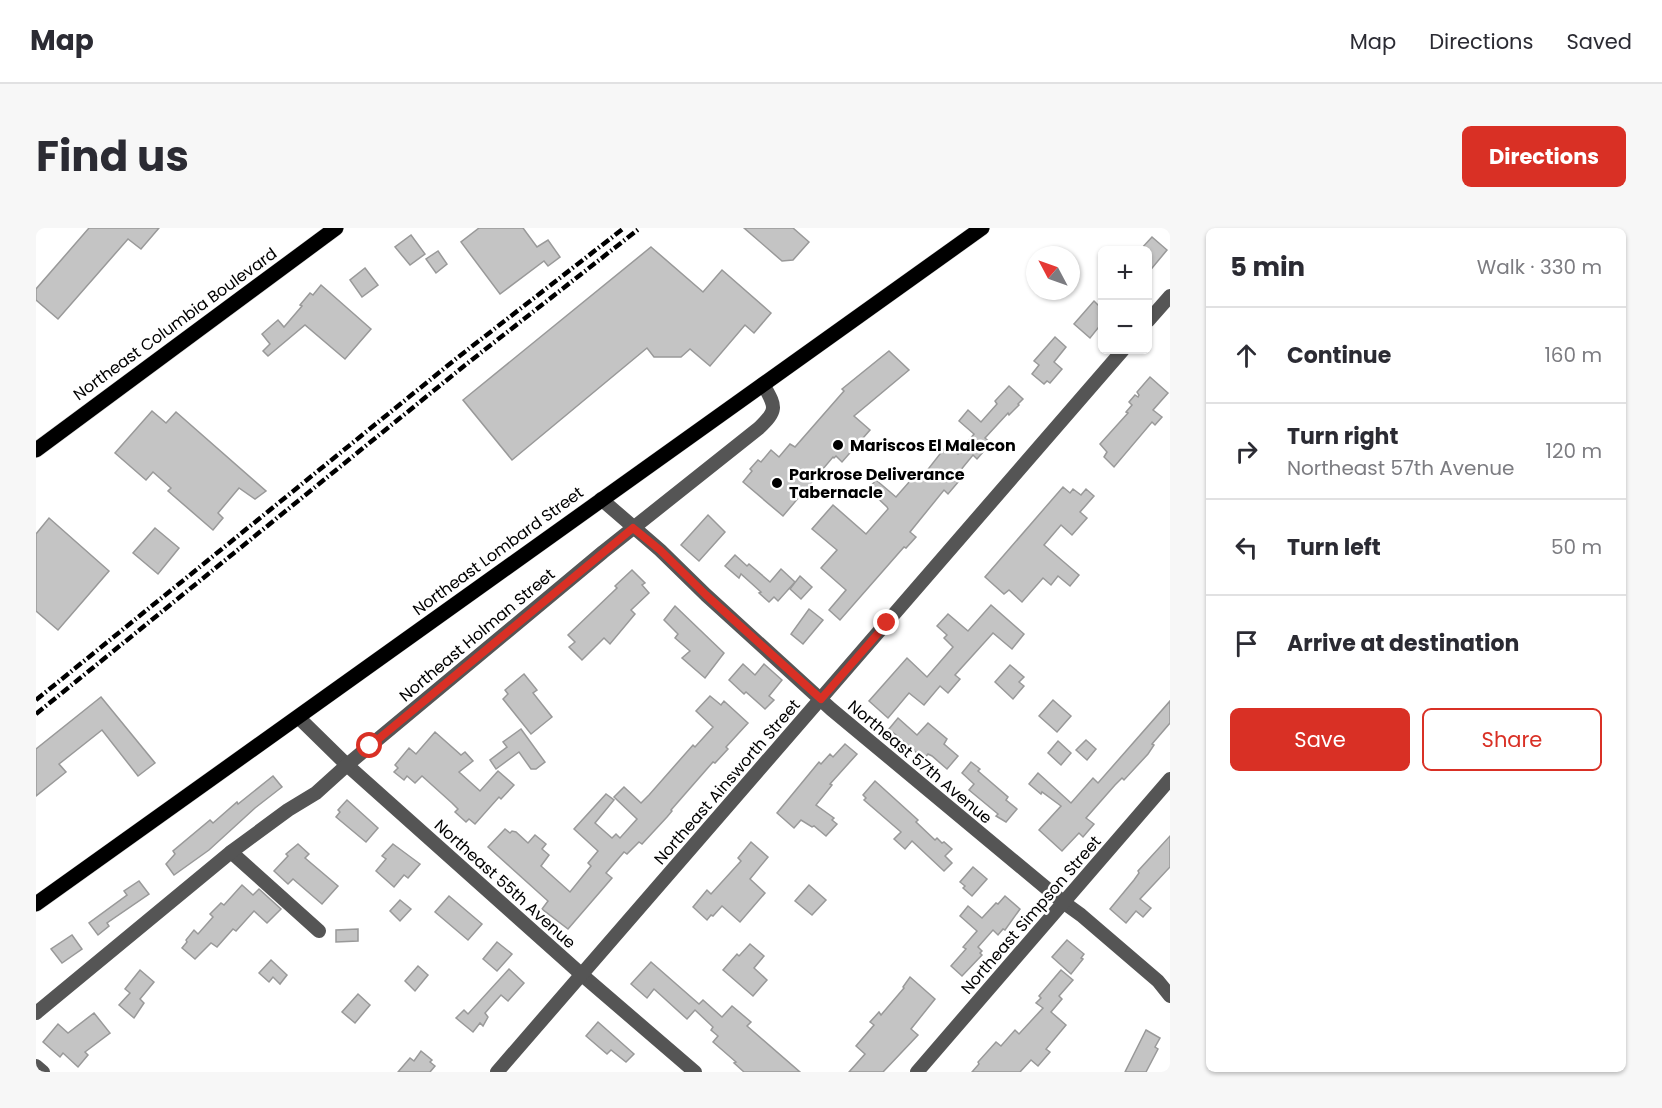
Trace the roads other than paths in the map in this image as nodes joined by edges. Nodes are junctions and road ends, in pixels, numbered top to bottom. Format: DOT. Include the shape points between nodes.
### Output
graph roads {
  1 [pos="336,228"];
  2 [pos="982,228"];
  3 [pos="1170,296"];
  4 [pos="1152,316"];
  5 [pos="1120,354"];
  6 [pos="763,384"];
  7 [pos="36,450"];
  8 [pos="601,499"];
  9 [pos="633,528"];
  10 [pos="821,699"];
  11 [pos="298,717"];
  12 [pos="347,765"];
  13 [pos="1170,779"];
  14 [pos="231,852"];
  15 [pos="1063,903"];
  16 [pos="36,904"];
  17 [pos="319,931"];
  18 [pos="581,974"];
  19 [pos="1170,996"];
  20 [pos="36,1013"];
  21 [pos="36,1066"];
  22 [pos="43,1072"];
  23 [pos="497,1072"];
  24 [pos="695,1072"];
  25 [pos="917,1072"];
  1 -- 7 [label="main road, Northeast Columbia Boulevard"];
  2 -- 6 [label="main road, Northeast Lombard Street"];
  3 -- 4 [label="street"];
  5 -- 10 [label="street, Northeast Ainsworth Street"];
  6 -- 8 [label="main road, Northeast Lombard Street"];
  6 -- 9 [label="street, Northeast Holman Street" via="774,404 768,420"];
  8 -- 9 [label="street, Northeast 57th Avenue"];
  8 -- 11 [label="main road, Northeast Lombard Street"];
  9 -- 10 [label="street, Northeast 57th Avenue"];
  9 -- 12 [label="street, Northeast Holman Street"];
  10 -- 15 [label="street, Northeast 57th Avenue"];
  10 -- 18 [label="street, Northeast Ainsworth Street"];
  11 -- 12 [label="street, Northeast 55th Avenue"];
  11 -- 16 [label="main road, Northeast Lombard Street"];
  12 -- 14 [label="street, Northeast Holman Street" via="316,793"];
  12 -- 18 [label="street, Northeast 55th Avenue"];
  13 -- 15 [label="street, Northeast Simpson Street"];
  14 -- 17 [label="street"];
  14 -- 20 [label="street, Northeast Holman Street"];
  15 -- 19 [label="street, Northeast 57th Avenue" via="1082,915"];
  15 -- 25 [label="street, Northeast Simpson Street"];
  18 -- 23 [label="street, Northeast Ainsworth Street"];
  18 -- 24 [label="street, Northeast 55th Avenue"];
  21 -- 22 [label="street"];
}
